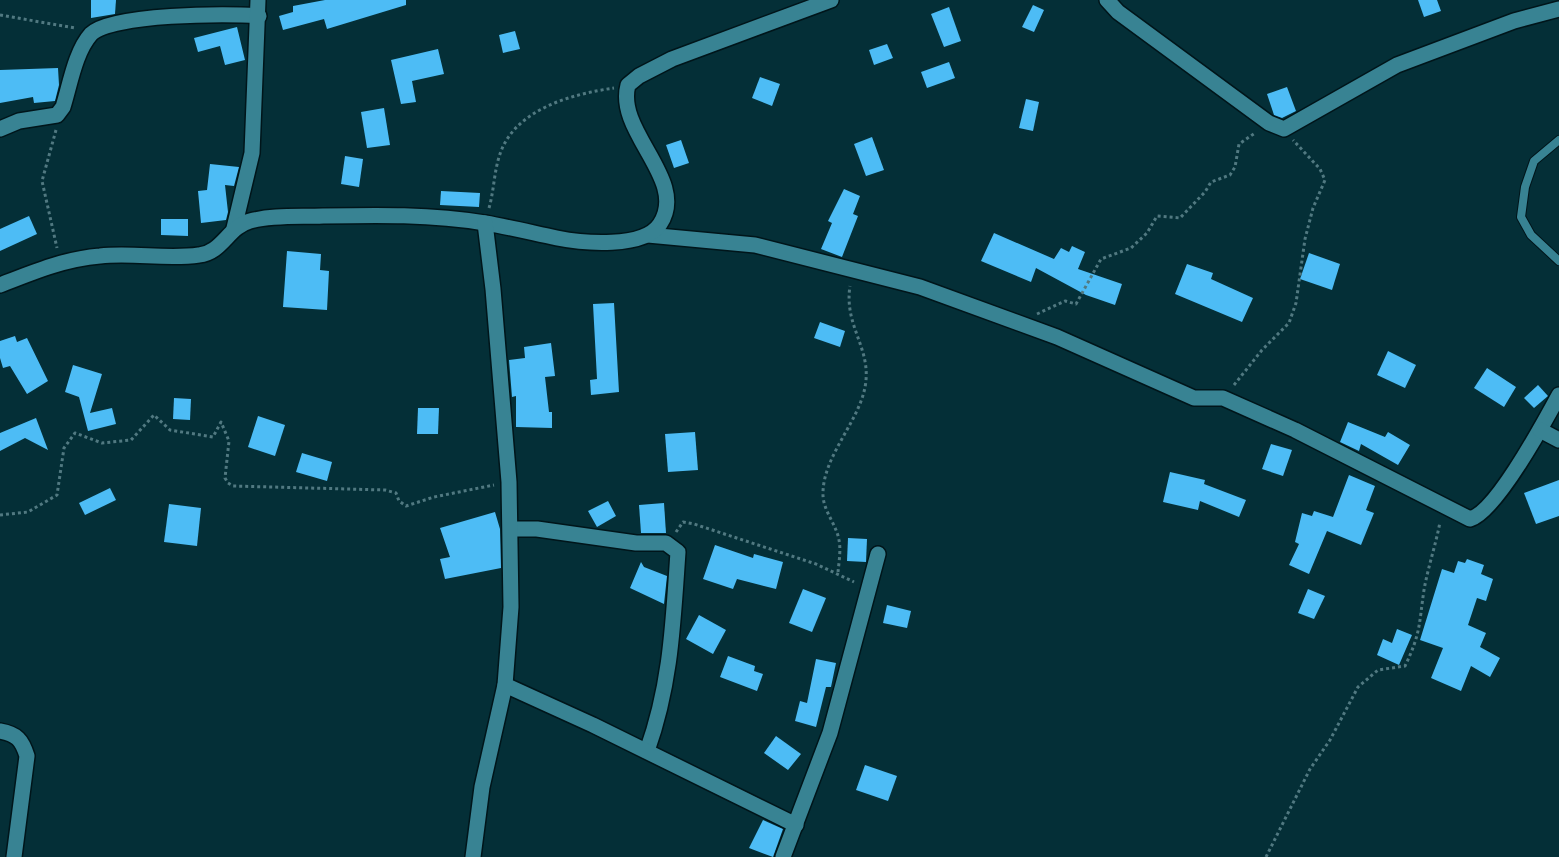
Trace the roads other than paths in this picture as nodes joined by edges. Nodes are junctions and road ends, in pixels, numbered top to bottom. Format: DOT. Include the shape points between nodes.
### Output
graph roads {
  1 [pos="258,0"];
  2 [pos="831,0"];
  3 [pos="1107,0"];
  4 [pos="1559,9"];
  5 [pos="259,16"];
  6 [pos="0,129"];
  7 [pos="1559,140"];
  8 [pos="484,223"];
  9 [pos="234,228"];
  10 [pos="648,235"];
  11 [pos="1559,261"];
  12 [pos="0,285"];
  13 [pos="1559,395"];
  14 [pos="1540,430"];
  15 [pos="1559,440"];
  16 [pos="512,529"];
  17 [pos="878,554"];
  18 [pos="505,685"];
  19 [pos="0,731"];
  20 [pos="647,751"];
  21 [pos="796,825"];
  22 [pos="14,857"];
  23 [pos="473,857"];
  24 [pos="783,857"];
  1 -- 5 [label="street"];
  2 -- 10 [label="street" via="672,59 628,86 626,108 662,178 666,195 660,224"];
  3 -- 4 [label="street" via="1277,126 1357,90 1396,65 1514,21"];
  5 -- 6 [label="street" via="138,19 93,32 57,115 19,121"];
  5 -- 9 [label="street" via="252,153"];
  7 -- 11 [label="lane" via="1534,160 1521,217 1531,235"];
  8 -- 9 [label="street" via="386,215 286,217 250,221"];
  8 -- 10 [label="street" via="574,240 627,241"];
  8 -- 16 [label="street"];
  9 -- 12 [label="street" via="218,248 201,255 100,255 61,262"];
  10 -- 14 [label="street" via="755,245 920,287 1057,337 1194,398 1223,398 1295,430 1463,518 1476,517 1485,510"];
  13 -- 14 [label="street"];
  14 -- 15 [label="street"];
  16 -- 18 [label="street"];
  16 -- 20 [label="street" via="672,545 678,552 668,676"];
  17 -- 21 [label="street" via="830,733"];
  18 -- 20 [label="street"];
  18 -- 23 [label="street" via="482,787"];
  19 -- 22 [label="street" via="16,735 27,756"];
  20 -- 21 [label="street"];
  21 -- 24 [label="street"];
}
